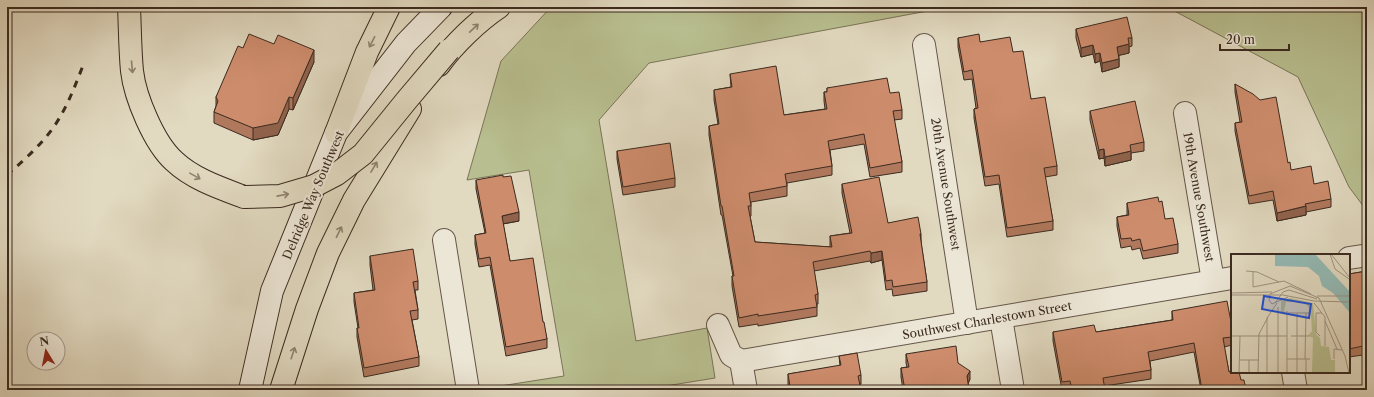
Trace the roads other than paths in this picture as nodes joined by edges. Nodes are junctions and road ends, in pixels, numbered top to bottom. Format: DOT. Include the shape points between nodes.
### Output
graph roads {
  1 [pos="117,7"];
  2 [pos="129,7"];
  3 [pos="140,7"];
  4 [pos="389,7"];
  5 [pos="441,7"];
  6 [pos="499,7"];
  7 [pos="130,28"];
  8 [pos="924,45"];
  9 [pos="449,50"];
  10 [pos="1185,113"];
  11 [pos="336,134"];
  12 [pos="444,240"];
  13 [pos="1222,280"];
  14 [pos="1001,318"];
  15 [pos="967,323"];
  16 [pos="718,325"];
  17 [pos="741,361"];
  18 [pos="1293,373"];
  19 [pos="250,390"];
  20 [pos="281,390"];
  21 [pos="468,390"];
  22 [pos="746,390"];
  23 [pos="1013,390"];
  24 [pos="1296,390"];
  1 -- 7 [label="highway"];
  2 -- 7 [label="highway"];
  3 -- 7 [label="highway"];
  4 -- 11 [label="highway, one-way" via="367,52"];
  5 -- 11 [label="street, Delridge Way Southwest" via="406,43"];
  9 -- 6 [label="highway, one-way"];
  7 -- 9 [label="highway, one-way, bridge" via="132,72 142,108 155,137 173,161 192,175 244,197 280,196 314,186 338,174 363,154"];
  8 -- 15 [label="street, 20th Avenue Southwest"];
  20 -- 9 [label="highway, one-way, bridge" via="323,267 354,200 398,126"];
  10 -- 13 [label="street, 19th Avenue Southwest"];
  11 -- 19 [label="street, Delridge Way Southwest" via="272,292"];
  12 -- 21 [label="street"];
  13 -- 14 [label="street, Southwest Charlestown Street"];
  14 -- 15 [label="street, Southwest Charlestown Street"];
  14 -- 23 [label="street"];
  15 -- 17 [label="street, Southwest Charlestown Street"];
  16 -- 17 [label="street" via="731,355"];
  17 -- 22 [label="street"];
  18 -- 24 [label="street"];
}
